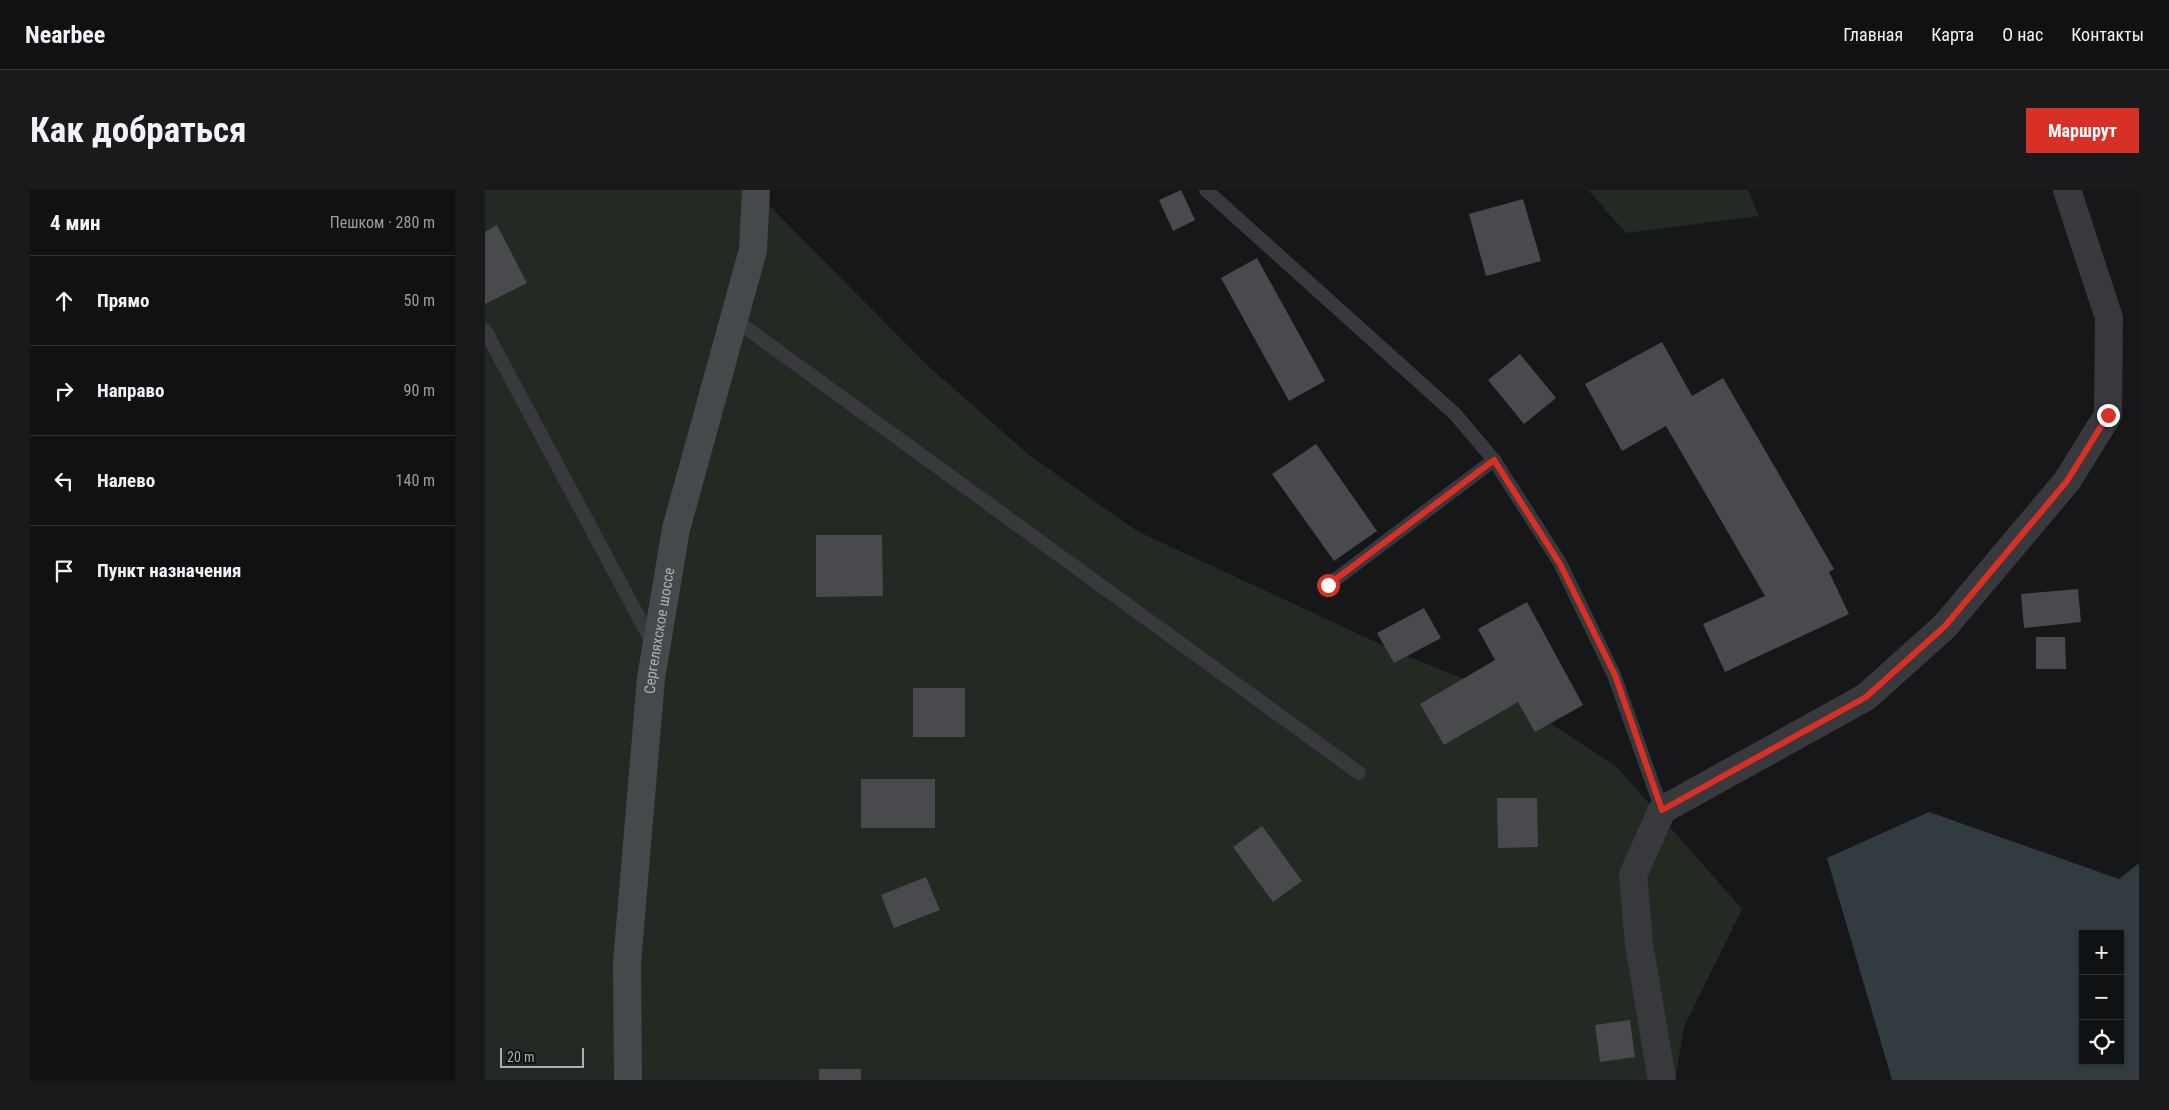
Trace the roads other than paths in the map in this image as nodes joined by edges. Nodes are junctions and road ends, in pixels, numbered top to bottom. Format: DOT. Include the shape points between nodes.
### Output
graph roads {
  1 [pos="756,190"];
  2 [pos="1206,190"];
  3 [pos="2067,190"];
  4 [pos="734,319"];
  5 [pos="485,330"];
  6 [pos="1494,460"];
  7 [pos="1328,585"];
  8 [pos="656,649"];
  9 [pos="1359,773"];
  10 [pos="1662,810"];
  11 [pos="628,1080"];
  12 [pos="1662,1080"];
  1 -- 4 [label="main road, Сергеляхское шоссе" via="753,250"];
  2 -- 6 [label="lane" via="1455,414"];
  3 -- 10 [label="street" via="2109,318 2108,415 2067,481 1945,626 1866,697"];
  4 -- 8 [label="main road, Сергеляхское шоссе" via="676,529"];
  4 -- 9 [label="lane"];
  5 -- 8 [label="lane"];
  6 -- 7 [label="lane"];
  6 -- 10 [label="lane" via="1560,564 1615,675"];
  8 -- 11 [label="main road, Сергеляхское шоссе" via="627,963"];
  10 -- 12 [label="street" via="1633,875 1639,944"];
}
